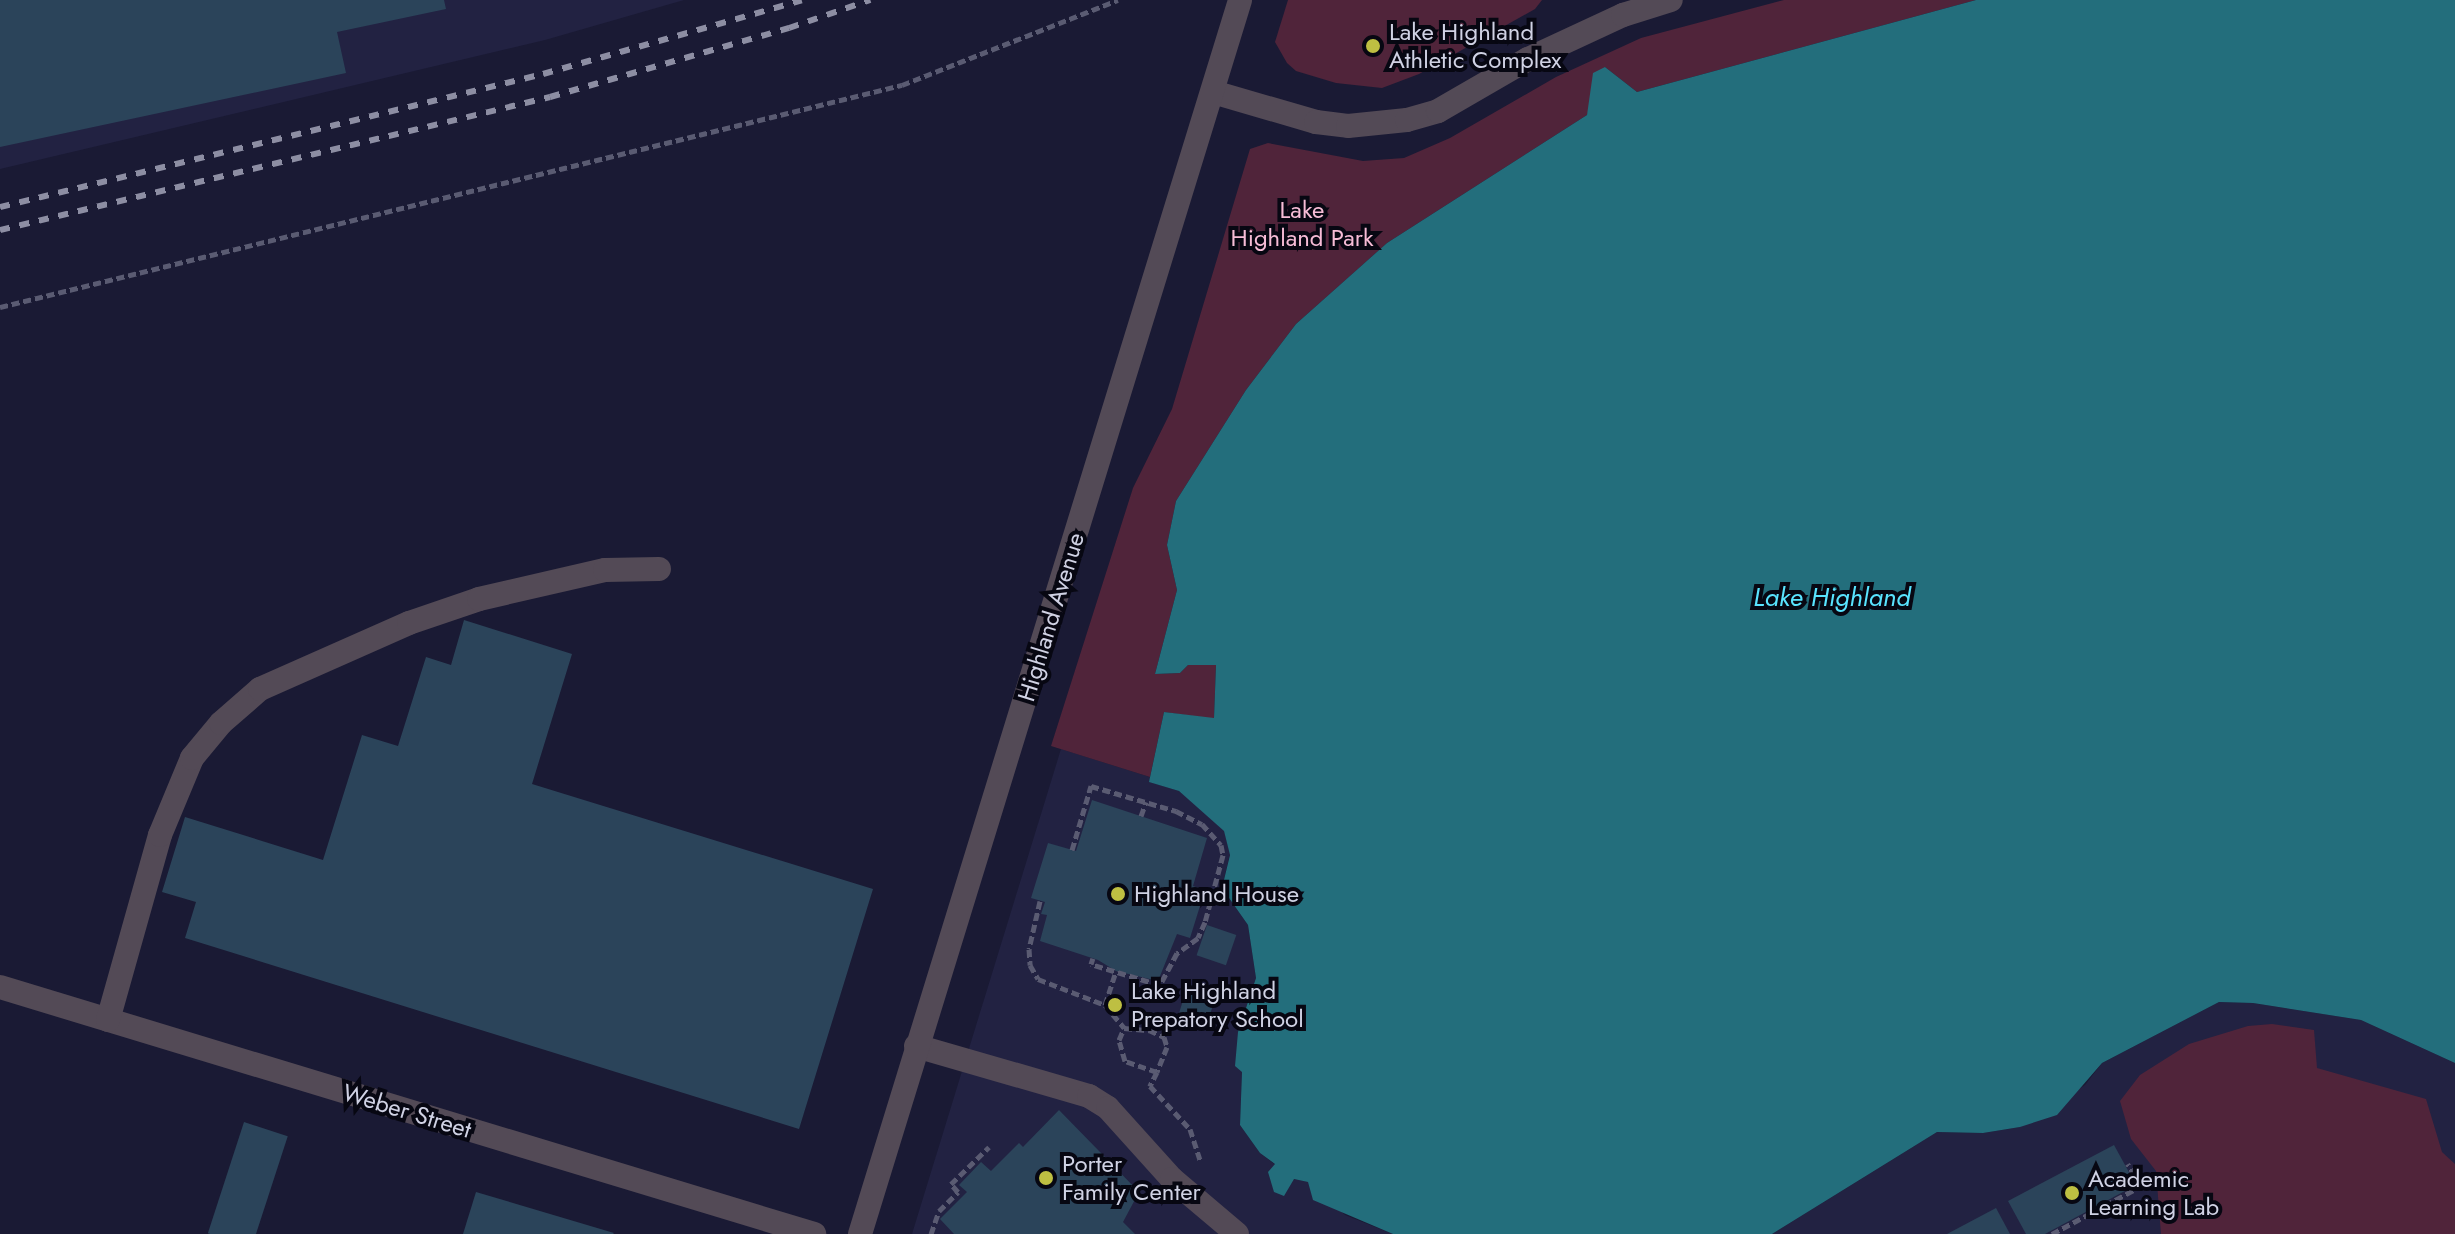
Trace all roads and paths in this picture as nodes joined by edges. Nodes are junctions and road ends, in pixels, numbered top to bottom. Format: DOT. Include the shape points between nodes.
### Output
graph roads {
  1 [pos="1118,0"];
  2 [pos="1240,0"];
  3 [pos="1671,0"];
  4 [pos="1213,92"];
  5 [pos="0,307"];
  6 [pos="659,569"];
  7 [pos="1146,802"];
  8 [pos="1141,816"];
  9 [pos="1072,850"];
  10 [pos="1040,901"];
  11 [pos="1093,958"];
  12 [pos="1116,971"];
  13 [pos="0,987"];
  14 [pos="1105,1005"];
  15 [pos="108,1020"];
  16 [pos="1124,1028"];
  17 [pos="916,1046"];
  18 [pos="1157,1072"];
  19 [pos="989,1147"];
  20 [pos="2128,1164"];
  21 [pos="1204,1173"];
  22 [pos="814,1234"];
  23 [pos="860,1234"];
  24 [pos="931,1234"];
  25 [pos="1237,1234"];
  26 [pos="2052,1234"];
  1 -- 5 [label="path" via="902,85"];
  2 -- 4 [label="street, Highland Avenue"];
  3 -- 4 [label="street" via="1623,15 1528,59 1438,111 1407,120 1327,123"];
  4 -- 17 [label="street, Highland Avenue"];
  6 -- 15 [label="street" via="605,570 479,599 409,623 260,689 192,758 160,835"];
  7 -- 8 [label="path"];
  7 -- 9 [label="path" via="1091,786"];
  7 -- 12 [label="path" via="1202,824 1217,837 1223,855 1198,938 1177,953 1160,985"];
  10 -- 14 [label="path" via="1029,949 1038,979"];
  11 -- 12 [label="path" via="1091,964"];
  12 -- 14 [label="path"];
  13 -- 15 [label="street, Weber Street"];
  14 -- 16 [label="path"];
  15 -- 22 [label="street, Weber Street"];
  16 -- 18 [label="path" via="1119,1040 1125,1061"];
  16 -- 18 [label="path" via="1164,1037 1167,1047"];
  17 -- 23 [label="street, Highland Avenue"];
  17 -- 25 [label="street" via="1089,1096 1108,1108 1172,1179"];
  18 -- 21 [label="path" via="1150,1086 1190,1129"];
  19 -- 24 [label="path" via="951,1184 958,1192 939,1211"];
  20 -- 26 [label="path" via="2141,1186"];
}
